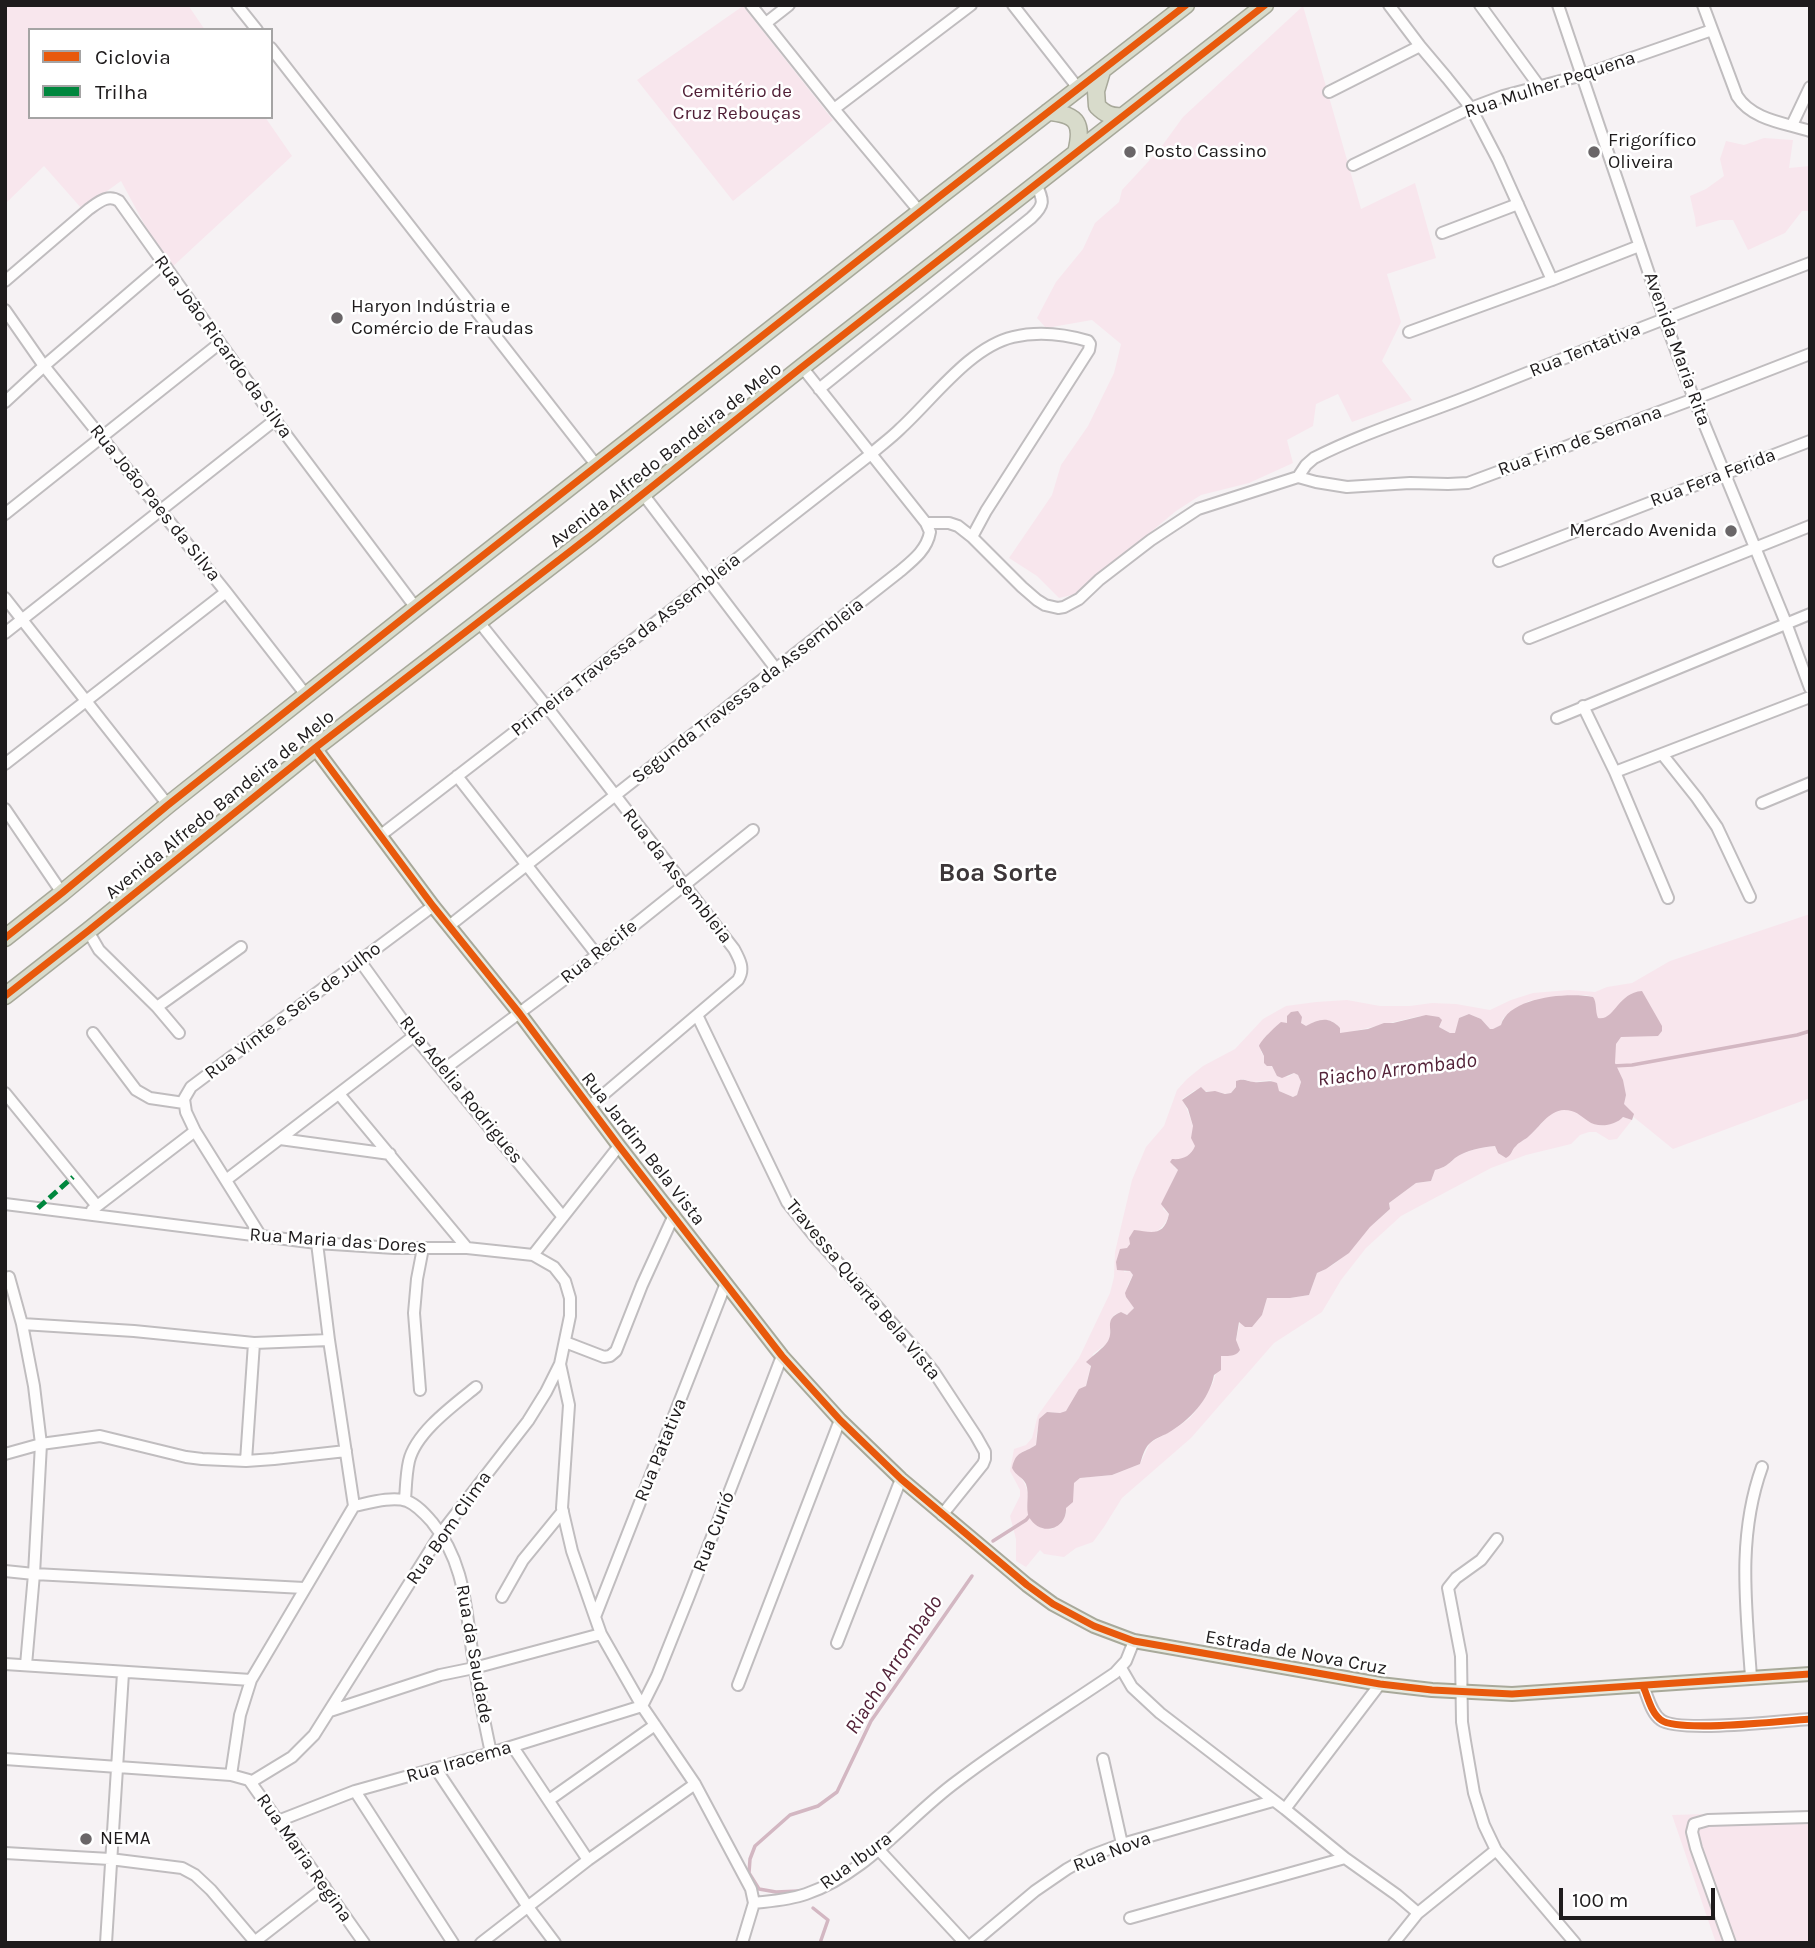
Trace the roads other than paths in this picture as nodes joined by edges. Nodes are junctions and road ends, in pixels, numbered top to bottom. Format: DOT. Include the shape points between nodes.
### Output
graph roads {
  1 [pos="751,5"];
  2 [pos="789,5"];
  3 [pos="971,5"];
  4 [pos="1013,5"];
  5 [pos="1186,5"];
  6 [pos="1265,5"];
  7 [pos="1389,5"];
  8 [pos="1480,5"];
  9 [pos="1703,5"];
  10 [pos="243,7"];
  11 [pos="1562,7"];
  12 [pos="765,23"];
  13 [pos="256,28"];
  14 [pos="1712,30"];
  15 [pos="1420,47"];
  16 [pos="273,51"];
  17 [pos="1102,71"];
  18 [pos="1583,75"];
  19 [pos="1539,86"];
  20 [pos="1079,88"];
  21 [pos="1810,88"];
  22 [pos="1329,92"];
  23 [pos="1471,108"];
  24 [pos="834,109"];
  25 [pos="1048,112"];
  26 [pos="1123,116"];
  27 [pos="1792,125"];
  28 [pos="1810,131"];
  29 [pos="1076,153"];
  30 [pos="1353,165"];
  31 [pos="1035,184"];
  32 [pos="1518,204"];
  33 [pos="920,212"];
  34 [pos="1442,233"];
  35 [pos="1639,246"];
  36 [pos="1810,263"];
  37 [pos="163,264"];
  38 [pos="1552,280"];
  39 [pos="5,281"];
  40 [pos="5,310"];
  41 [pos="1664,318"];
  42 [pos="1409,332"];
  43 [pos="220,344"];
  44 [pos="1810,354"];
  45 [pos="44,366"];
  46 [pos="802,367"];
  47 [pos="819,389"];
  48 [pos="1694,400"];
  49 [pos="5,402"];
  50 [pos="275,421"];
  51 [pos="102,437"];
  52 [pos="1810,441"];
  53 [pos="871,453"];
  54 [pos="597,466"];
  55 [pos="1724,474"];
  56 [pos="1298,477"];
  57 [pos="643,494"];
  58 [pos="161,512"];
  59 [pos="5,514"];
  60 [pos="926,523"];
  61 [pos="1810,526"];
  62 [pos="972,537"];
  63 [pos="1755,547"];
  64 [pos="1499,561"];
  65 [pos="709,581"];
  66 [pos="226,592"];
  67 [pos="5,597"];
  68 [pos="416,608"];
  69 [pos="1810,614"];
  70 [pos="23,619"];
  71 [pos="479,622"];
  72 [pos="1786,623"];
  73 [pos="5,633"];
  74 [pos="1529,638"];
  75 [pos="776,669"];
  76 [pos="1810,688"];
  77 [pos="306,695"];
  78 [pos="1810,696"];
  79 [pos="84,701"];
  80 [pos="1583,706"];
  81 [pos="547,707"];
  82 [pos="1557,718"];
  83 [pos="315,748"];
  84 [pos="1662,754"];
  85 [pos="5,764"];
  86 [pos="1615,772"];
  87 [pos="457,776"];
  88 [pos="1810,783"];
  89 [pos="615,796"];
  90 [pos="1762,803"];
  91 [pos="168,806"];
  92 [pos="5,810"];
  93 [pos="753,830"];
  94 [pos="381,835"];
  95 [pos="526,866"];
  96 [pos="683,884"];
  97 [pos="62,894"];
  98 [pos="1750,897"];
  99 [pos="1668,898"];
  100 [pos="433,906"];
  101 [pos="449,926"];
  102 [pos="88,931"];
  103 [pos="5,938"];
  104 [pos="241,947"];
  105 [pos="597,955"];
  106 [pos="360,961"];
  107 [pos="5,996"];
  108 [pos="157,1007"];
  109 [pos="520,1014"];
  110 [pos="697,1015"];
  111 [pos="93,1033"];
  112 [pos="179,1033"];
  113 [pos="414,1036"];
  114 [pos="443,1070"];
  115 [pos="5,1093"];
  116 [pos="340,1094"];
  117 [pos="184,1103"];
  118 [pos="590,1106"];
  119 [pos="195,1131"];
  120 [pos="280,1139"];
  121 [pos="619,1146"];
  122 [pos="390,1154"];
  123 [pos="226,1180"];
  124 [pos="5,1203"];
  125 [pos="97,1206"];
  126 [pos="87,1214"];
  127 [pos="674,1215"];
  128 [pos="563,1217"];
  129 [pos="260,1236"];
  130 [pos="317,1243"];
  131 [pos="423,1248"];
  132 [pos="467,1248"];
  133 [pos="533,1255"];
  134 [pos="9,1276"];
  135 [pos="726,1283"];
  136 [pos="22,1324"];
  137 [pos="329,1340"];
  138 [pos="565,1342"];
  139 [pos="254,1343"];
  140 [pos="782,1356"];
  141 [pos="560,1364"];
  142 [pos="476,1387"];
  143 [pos="420,1390"];
  144 [pos="840,1420"];
  145 [pos="41,1444"];
  146 [pos="346,1451"];
  147 [pos="5,1454"];
  148 [pos="246,1461"];
  149 [pos="1762,1467"];
  150 [pos="901,1479"];
  151 [pos="405,1500"];
  152 [pos="354,1506"];
  153 [pos="563,1511"];
  154 [pos="942,1515"];
  155 [pos="441,1533"];
  156 [pos="1497,1539"];
  157 [pos="975,1542"];
  158 [pos="5,1571"];
  159 [pos="34,1574"];
  160 [pos="304,1588"];
  161 [pos="502,1597"];
  162 [pos="595,1617"];
  163 [pos="601,1634"];
  164 [pos="1134,1641"];
  165 [pos="837,1643"];
  166 [pos="5,1664"];
  167 [pos="26,1665"];
  168 [pos="474,1668"];
  169 [pos="1121,1668"];
  170 [pos="123,1673"];
  171 [pos="1810,1674"];
  172 [pos="1751,1677"];
  173 [pos="251,1680"];
  174 [pos="1380,1684"];
  175 [pos="738,1685"];
  176 [pos="1643,1686"];
  177 [pos="1462,1692"];
  178 [pos="642,1706"];
  179 [pos="330,1711"];
  180 [pos="1810,1719"];
  181 [pos="655,1725"];
  182 [pos="513,1747"];
  183 [pos="491,1753"];
  184 [pos="5,1759"];
  185 [pos="1103,1759"];
  186 [pos="116,1767"];
  187 [pos="436,1769"];
  188 [pos="231,1775"];
  189 [pos="251,1782"];
  190 [pos="695,1784"];
  191 [pos="355,1791"];
  192 [pos="549,1800"];
  193 [pos="1273,1801"];
  194 [pos="1285,1810"];
  195 [pos="1810,1817"];
  196 [pos="278,1821"];
  197 [pos="1122,1844"];
  198 [pos="878,1849"];
  199 [pos="1496,1850"];
  200 [pos="5,1853"];
  201 [pos="1345,1858"];
  202 [pos="110,1859"];
  203 [pos="588,1860"];
  204 [pos="325,1887"];
  205 [pos="754,1903"];
  206 [pos="528,1907"];
  207 [pos="1418,1913"];
  208 [pos="1130,1918"];
  209 [pos="255,1942"];
  210 [pos="106,1943"];
  211 [pos="364,1943"];
  212 [pos="453,1943"];
  213 [pos="481,1943"];
  214 [pos="555,1943"];
  215 [pos="743,1943"];
  216 [pos="965,1943"];
  217 [pos="973,1943"];
  218 [pos="1394,1943"];
  219 [pos="1575,1943"];
  220 [pos="1730,1943"];
  1 -- 12 [label="street"];
  2 -- 12 [label="street"];
  3 -- 24 [label="street"];
  4 -- 20 [label="street"];
  5 -- 17 [label="highway, Avenida Alfredo Bandeira de Melo"];
  6 -- 26 [label="highway, Avenida Alfredo Bandeira de Melo"];
  7 -- 15 [label="street"];
  8 -- 19 [label="street"];
  9 -- 14 [label="street"];
  10 -- 13 [label="street"];
  11 -- 18 [label="street, Avenida Maria Rita"];
  12 -- 24 [label="street"];
  14 -- 18 [label="street, Rua Mulher Pequena"];
  14 -- 27 [label="street" via="1745,108"];
  15 -- 22 [label="street"];
  15 -- 23 [label="street"];
  16 -- 54 [label="street"];
  17 -- 20 [label="highway, Avenida Alfredo Bandeira de Melo"];
  17 -- 26 [label="highway" via="1097,106 1113,117"];
  18 -- 19 [label="street, Rua Mulher Pequena"];
  18 -- 35 [label="street, Avenida Maria Rita"];
  19 -- 23 [label="street, Rua Mulher Pequena"];
  20 -- 25 [label="highway, Avenida Alfredo Bandeira de Melo"];
  21 -- 27 [label="street"];
  23 -- 30 [label="street, Rua Mulher Pequena"];
  23 -- 32 [label="street"];
  24 -- 33 [label="street"];
  25 -- 29 [label="highway" via="1077,122"];
  25 -- 33 [label="highway, Avenida Alfredo Bandeira de Melo"];
  26 -- 29 [label="highway, Avenida Alfredo Bandeira de Melo"];
  27 -- 28 [label="street"];
  29 -- 31 [label="highway, Avenida Alfredo Bandeira de Melo"];
  31 -- 46 [label="highway, Avenida Alfredo Bandeira de Melo"];
  31 -- 47 [label="street" via="1042,203 1031,218"];
  32 -- 34 [label="street"];
  32 -- 38 [label="street"];
  33 -- 54 [label="highway, Avenida Alfredo Bandeira de Melo"];
  35 -- 38 [label="street"];
  35 -- 41 [label="street, Avenida Maria Rita"];
  36 -- 41 [label="street, Rua Tentativa"];
  37 -- 39 [label="street, Rua João Ricardo da Silva" via="122,203 110,198 89,209"];
  37 -- 43 [label="street, Rua João Ricardo da Silva"];
  37 -- 45 [label="street"];
  38 -- 42 [label="street"];
  40 -- 45 [label="street, Rua João Paes da Silva"];
  41 -- 48 [label="street, Avenida Maria Rita"];
  41 -- 56 [label="street, Rua Tentativa" via="1374,430 1314,458"];
  43 -- 50 [label="street, Rua João Ricardo da Silva"];
  43 -- 51 [label="street"];
  44 -- 48 [label="street, Rua Fim de Semana"];
  45 -- 49 [label="street"];
  45 -- 51 [label="street, Rua João Paes da Silva"];
  46 -- 47 [label="street"];
  46 -- 57 [label="highway, Avenida Alfredo Bandeira de Melo"];
  47 -- 53 [label="street"];
  48 -- 55 [label="street, Avenida Maria Rita"];
  48 -- 56 [label="street, Rua Fim de Semana" via="1468,483 1347,486"];
  50 -- 58 [label="street"];
  50 -- 68 [label="street, Rua João Ricardo da Silva"];
  51 -- 58 [label="street, Rua João Paes da Silva"];
  51 -- 59 [label="street"];
  52 -- 55 [label="street, Rua Fera Ferida"];
  53 -- 60 [label="street"];
  53 -- 62 [label="street, Primeira Travessa da Assembleia" via="956,372 1010,337 1035,333 1088,341 1089,350"];
  53 -- 65 [label="street, Primeira Travessa da Assembleia"];
  54 -- 68 [label="highway, Avenida Alfredo Bandeira de Melo"];
  55 -- 63 [label="street, Avenida Maria Rita"];
  55 -- 64 [label="street, Rua Fera Ferida"];
  56 -- 62 [label="street" via="1198,509 1064,607 1050,607 1037,600"];
  57 -- 65 [label="street"];
  57 -- 71 [label="highway, Avenida Alfredo Bandeira de Melo"];
  58 -- 66 [label="street, Rua João Paes da Silva"];
  58 -- 70 [label="street"];
  60 -- 62 [label="street" via="958,526"];
  60 -- 75 [label="street, Segunda Travessa da Assembleia" via="929,538 918,555"];
  61 -- 63 [label="street"];
  63 -- 72 [label="street, Avenida Maria Rita"];
  63 -- 74 [label="street"];
  65 -- 75 [label="street"];
  65 -- 81 [label="street, Primeira Travessa da Assembleia"];
  66 -- 77 [label="street, Rua João Paes da Silva"];
  66 -- 79 [label="street"];
  67 -- 70 [label="street"];
  68 -- 77 [label="highway, Avenida Alfredo Bandeira de Melo"];
  69 -- 72 [label="street"];
  70 -- 73 [label="street"];
  70 -- 79 [label="street"];
  71 -- 81 [label="street, Rua da Assembleia"];
  71 -- 83 [label="highway, Avenida Alfredo Bandeira de Melo"];
  72 -- 76 [label="street, Avenida Maria Rita"];
  72 -- 80 [label="street"];
  75 -- 89 [label="street, Segunda Travessa da Assembleia"];
  77 -- 91 [label="highway, Avenida Alfredo Bandeira de Melo"];
  78 -- 84 [label="street"];
  79 -- 85 [label="street"];
  79 -- 91 [label="street"];
  80 -- 82 [label="street"];
  80 -- 86 [label="street"];
  81 -- 87 [label="street, Primeira Travessa da Assembleia"];
  81 -- 89 [label="street, Rua da Assembleia"];
  83 -- 94 [label="main road, Rua Jardim Bela Vista"];
  83 -- 102 [label="highway, Avenida Alfredo Bandeira de Melo"];
  84 -- 86 [label="street"];
  84 -- 98 [label="street" via="1717,827"];
  86 -- 99 [label="street"];
  87 -- 94 [label="street, Primeira Travessa da Assembleia"];
  87 -- 95 [label="street"];
  88 -- 90 [label="street"];
  89 -- 95 [label="street, Segunda Travessa da Assembleia"];
  89 -- 96 [label="street, Rua da Assembleia"];
  91 -- 97 [label="highway, Avenida Alfredo Bandeira de Melo"];
  92 -- 97 [label="street"];
  93 -- 96 [label="street, Rua Recife"];
  94 -- 100 [label="main road, Rua Jardim Bela Vista"];
  95 -- 101 [label="street, Segunda Travessa da Assembleia"];
  95 -- 105 [label="street"];
  96 -- 105 [label="street, Rua Recife"];
  96 -- 110 [label="street, Rua da Assembleia" via="734,949 742,967 738,980"];
  97 -- 103 [label="highway, Avenida Alfredo Bandeira de Melo"];
  100 -- 101 [label="main road, Rua Jardim Bela Vista"];
  100 -- 106 [label="street, Rua Vinte e Seis de Julho"];
  101 -- 109 [label="main road, Rua Jardim Bela Vista"];
  102 -- 107 [label="highway, Avenida Alfredo Bandeira de Melo"];
  102 -- 108 [label="street" via="99,950"];
  104 -- 108 [label="street"];
  105 -- 109 [label="street, Rua Recife"];
  106 -- 113 [label="street, Rua Adelia Rodrigues"];
  106 -- 117 [label="street, Rua Vinte e Seis de Julho" via="191,1087"];
  108 -- 112 [label="street"];
  109 -- 114 [label="street, Rua Recife"];
  109 -- 118 [label="main road, Rua Jardim Bela Vista"];
  110 -- 118 [label="street, Rua da Assembleia"];
  110 -- 154 [label="street, Travessa Quarta Bela Vista" via="787,1202 917,1351 982,1447 983,1464"];
  111 -- 117 [label="street" via="136,1090 150,1098"];
  113 -- 114 [label="street, Rua Adelia Rodrigues"];
  113 -- 116 [label="street"];
  114 -- 128 [label="street, Rua Adelia Rodrigues"];
  115 -- 125 [label="street"];
  116 -- 120 [label="street"];
  116 -- 122 [label="street"];
  117 -- 119 [label="street"];
  118 -- 121 [label="main road, Rua Jardim Bela Vista"];
  119 -- 123 [label="street"];
  119 -- 125 [label="street"];
  120 -- 122 [label="street"];
  120 -- 123 [label="street"];
  121 -- 127 [label="main road, Rua Jardim Bela Vista"];
  121 -- 128 [label="street"];
  122 -- 132 [label="street"];
  123 -- 129 [label="street"];
  124 -- 126 [label="street, Rua Maria das Dores"];
  125 -- 126 [label="street"];
  126 -- 129 [label="street, Rua Maria das Dores"];
  127 -- 135 [label="main road, Rua Jardim Bela Vista"];
  127 -- 138 [label="street" via="616,1351 604,1357"];
  128 -- 133 [label="street"];
  129 -- 130 [label="street, Rua Maria das Dores"];
  130 -- 131 [label="street, Rua Maria das Dores"];
  130 -- 137 [label="street"];
  131 -- 132 [label="street, Rua Maria das Dores"];
  131 -- 143 [label="street" via="414,1313"];
  132 -- 133 [label="street, Rua Maria das Dores"];
  133 -- 138 [label="street, Rua Bom Clima" via="554,1267 565,1281 570,1317"];
  134 -- 136 [label="street"];
  135 -- 140 [label="main road, Rua Jardim Bela Vista"];
  135 -- 162 [label="street, Rua Patativa"];
  136 -- 139 [label="street"];
  136 -- 145 [label="street"];
  137 -- 139 [label="street"];
  137 -- 146 [label="street"];
  138 -- 141 [label="street, Rua Bom Clima"];
  139 -- 148 [label="street"];
  140 -- 144 [label="main road, Rua Jardim Bela Vista"];
  140 -- 178 [label="street, Rua Curió"];
  141 -- 153 [label="street" via="569,1405"];
  141 -- 155 [label="street, Rua Bom Clima" via="528,1421"];
  142 -- 151 [label="street" via="436,1421 415,1447"];
  144 -- 150 [label="main road, Rua Jardim Bela Vista"];
  144 -- 175 [label="street"];
  145 -- 147 [label="street"];
  145 -- 148 [label="street" via="100,1436 186,1457"];
  145 -- 159 [label="street"];
  146 -- 148 [label="street"];
  146 -- 152 [label="street"];
  149 -- 172 [label="street" via="1751,1498 1745,1545"];
  150 -- 154 [label="main road, Rua Jardim Bela Vista"];
  150 -- 165 [label="street"];
  151 -- 152 [label="street"];
  151 -- 155 [label="street, Rua da Saudade"];
  152 -- 160 [label="street"];
  153 -- 161 [label="street" via="523,1560"];
  153 -- 162 [label="street"];
  154 -- 157 [label="main road, Rua Jardim Bela Vista"];
  155 -- 168 [label="street, Rua da Saudade" via="460,1571"];
  155 -- 179 [label="street, Rua Bom Clima"];
  156 -- 177 [label="street" via="1481,1560 1448,1588 1461,1656"];
  157 -- 164 [label="main road, Estrada de Nova Cruz" via="1053,1604"];
  158 -- 159 [label="street"];
  159 -- 160 [label="street"];
  159 -- 167 [label="street"];
  160 -- 173 [label="street"];
  162 -- 163 [label="street"];
  163 -- 168 [label="street"];
  163 -- 178 [label="street"];
  164 -- 169 [label="street, Rua Ibura"];
  164 -- 174 [label="main road, Estrada de Nova Cruz"];
  166 -- 167 [label="street"];
  167 -- 170 [label="street"];
  168 -- 179 [label="street"];
  168 -- 183 [label="street, Rua da Saudade"];
  169 -- 193 [label="street" via="1144,1699"];
  169 -- 198 [label="street, Rua Ibura" via="952,1784"];
  170 -- 173 [label="street"];
  170 -- 186 [label="street"];
  171 -- 172 [label="main road, Estrada de Nova Cruz"];
  172 -- 176 [label="main road, Estrada de Nova Cruz"];
  173 -- 188 [label="street" via="240,1715"];
  174 -- 177 [label="main road, Estrada de Nova Cruz"];
  174 -- 194 [label="street"];
  176 -- 177 [label="main road, Estrada de Nova Cruz" via="1512,1694"];
  176 -- 180 [label="street" via="1658,1718 1672,1725"];
  177 -- 199 [label="street" via="1462,1722 1474,1793"];
  178 -- 181 [label="street"];
  178 -- 182 [label="street, Rua Iracema"];
  179 -- 189 [label="street, Rua Bom Clima" via="303,1748"];
  181 -- 190 [label="street"];
  181 -- 192 [label="street"];
  182 -- 183 [label="street, Rua Iracema"];
  182 -- 192 [label="street"];
  183 -- 187 [label="street, Rua Iracema"];
  184 -- 186 [label="street, Rua Maria Regina"];
  185 -- 197 [label="street"];
  186 -- 188 [label="street, Rua Maria Regina"];
  186 -- 202 [label="street"];
  187 -- 191 [label="street, Rua Iracema"];
  187 -- 206 [label="street"];
  188 -- 189 [label="street, Rua Maria Regina"];
  189 -- 196 [label="street, Rua Maria Regina"];
  190 -- 203 [label="street"];
  190 -- 205 [label="street" via="751,1889"];
  191 -- 196 [label="street, Rua Iracema"];
  191 -- 212 [label="street"];
  192 -- 203 [label="street"];
  193 -- 194 [label="street"];
  193 -- 197 [label="street, Rua Nova"];
  194 -- 201 [label="street"];
  195 -- 220 [label="street" via="1694,1824 1696,1848"];
  196 -- 204 [label="street, Rua Maria Regina"];
  197 -- 217 [label="street, Rua Nova" via="1067,1869"];
  198 -- 205 [label="street, Rua Ibura" via="812,1892"];
  198 -- 216 [label="street"];
  199 -- 207 [label="street"];
  199 -- 219 [label="street"];
  200 -- 202 [label="street"];
  201 -- 207 [label="street"];
  201 -- 208 [label="street"];
  202 -- 209 [label="street" via="188,1871 211,1890"];
  202 -- 210 [label="street"];
  203 -- 206 [label="street"];
  204 -- 209 [label="street"];
  204 -- 211 [label="street, Rua Maria Regina"];
  205 -- 215 [label="street"];
  206 -- 213 [label="street"];
  206 -- 214 [label="street"];
  207 -- 218 [label="street"];
}
